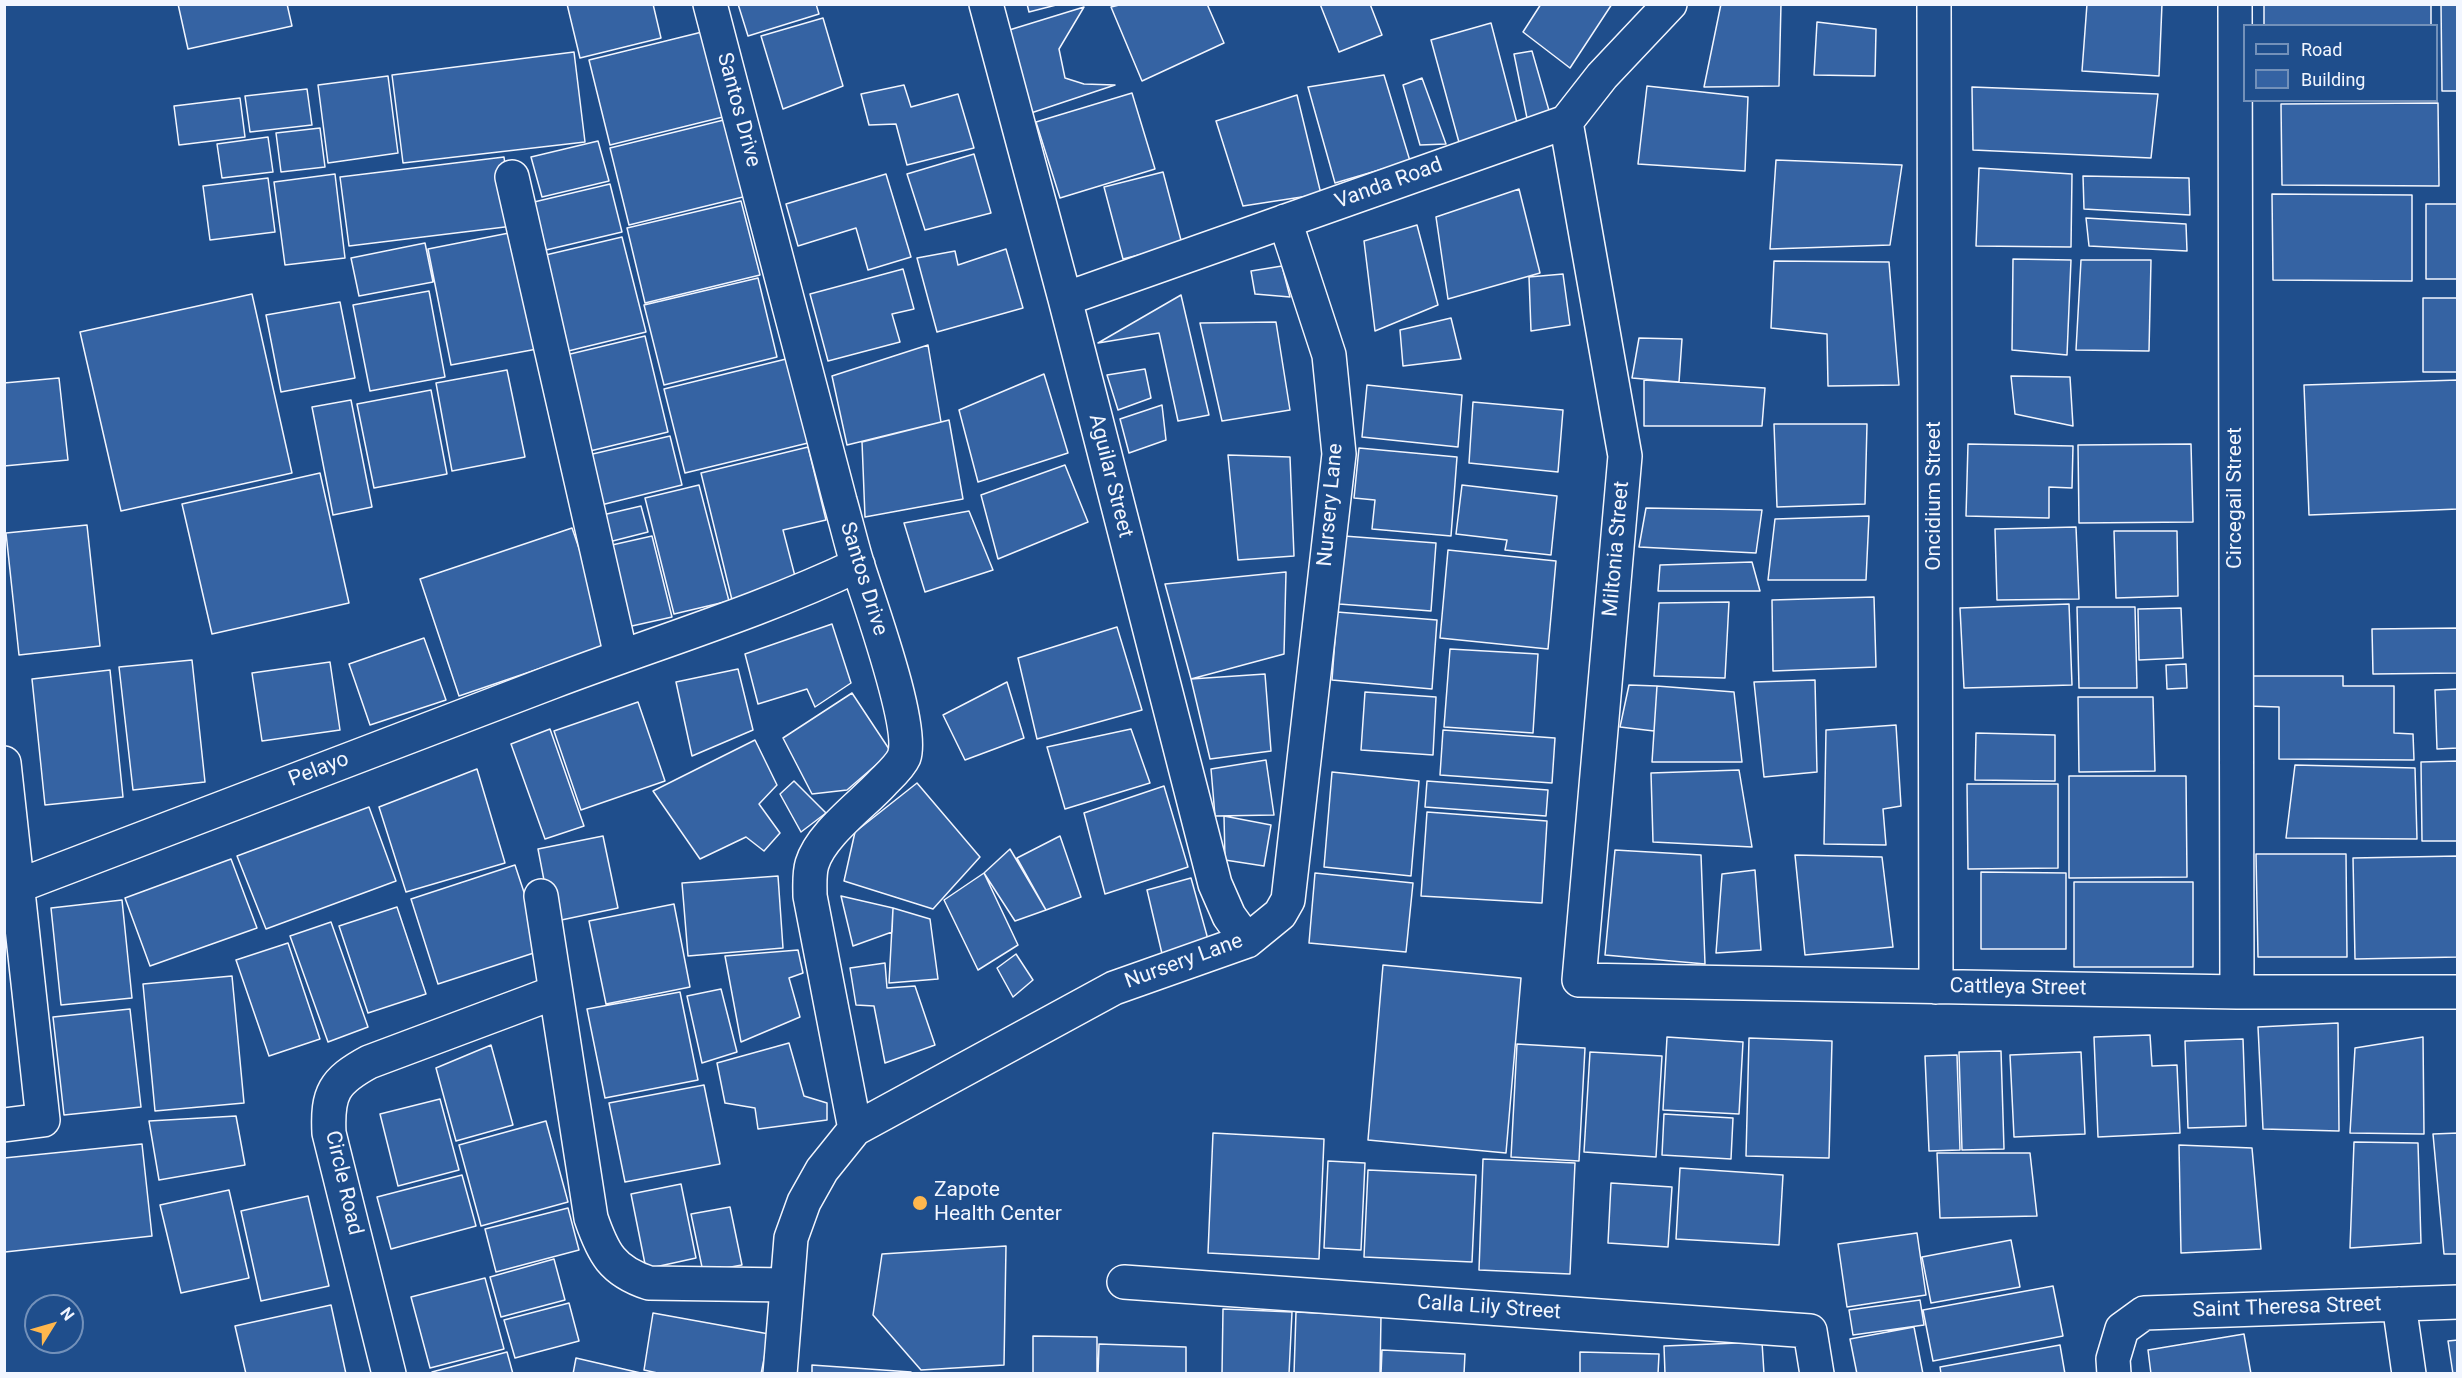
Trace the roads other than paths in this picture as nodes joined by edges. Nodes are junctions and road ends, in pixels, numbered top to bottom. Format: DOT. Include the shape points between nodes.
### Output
graph roads {
  1 [pos="710,4"];
  2 [pos="987,4"];
  3 [pos="1670,4"];
  4 [pos="1934,4"];
  5 [pos="2235,4"];
  6 [pos="1566,122"];
  7 [pos="512,177"];
  8 [pos="1285,221"];
  9 [pos="1065,299"];
  10 [pos="858,565"];
  11 [pos="621,656"];
  12 [pos="4,763"];
  13 [pos="18,886"];
  14 [pos="541,896"];
  15 [pos="1247,941"];
  16 [pos="1579,980"];
  17 [pos="1936,987"];
  18 [pos="556,992"];
  19 [pos="2237,992"];
  20 [pos="2457,992"];
  21 [pos="4,1125"];
  22 [pos="855,1129"];
  23 [pos="1124,1282"];
  24 [pos="787,1285"];
  25 [pos="2457,1302"];
  26 [pos="2399,1304"];
  27 [pos="389,1374"];
  28 [pos="780,1374"];
  29 [pos="1817,1374"];
  30 [pos="2114,1374"];
  31 [pos="2409,1374"];
  1 -- 10 [label="street, Santos Drive"];
  2 -- 9 [label="street, Aguilar Street"];
  3 -- 6 [label="street" via="1602,76"];
  4 -- 17 [label="street, Oncidium Street"];
  5 -- 19 [label="street, Circegail Street"];
  6 -- 8 [label="street, Vanda Road"];
  6 -- 16 [label="street, Miltonia Street" via="1625,456"];
  7 -- 11 [label="street"];
  8 -- 9 [label="street, Vanda Road"];
  8 -- 15 [label="street, Nursery Lane" via="1329,355 1339,454 1288,900 1280,914"];
  9 -- 15 [label="street, Aguilar Street" via="1215,884 1229,916"];
  10 -- 11 [label="street, Pelayo" via="782,599"];
  10 -- 22 [label="street, Santos Drive" via="903,721 905,741 903,758 892,772 820,847 809,879"];
  11 -- 13 [label="street, Pelayo"];
  12 -- 13 [label="street"];
  13 -- 21 [label="street" via="43,1120"];
  14 -- 18 [label="street"];
  15 -- 22 [label="street, Nursery Lane" via="1114,988"];
  16 -- 17 [label="street, Cattleya Street"];
  17 -- 19 [label="street, Cattleya Street"];
  18 -- 24 [label="street" via="591,1218 599,1243 612,1263 628,1276 649,1282"];
  18 -- 27 [label="street, Circle Road" via="369,1062 334,1088 328,1109 329,1133"];
  19 -- 20 [label="street, Cattleya Street"];
  22 -- 24 [label="street, Nursery Lane" via="822,1170 804,1202 791,1238"];
  23 -- 29 [label="street, Calla Lily Street" via="1810,1331"];
  24 -- 28 [label="street, Nursery Lane"];
  25 -- 26 [label="street, Saint Theresa Street"];
  26 -- 30 [label="street, Saint Theresa Street" via="2144,1313 2122,1329 2113,1359"];
  26 -- 31 [label="street"];
}
